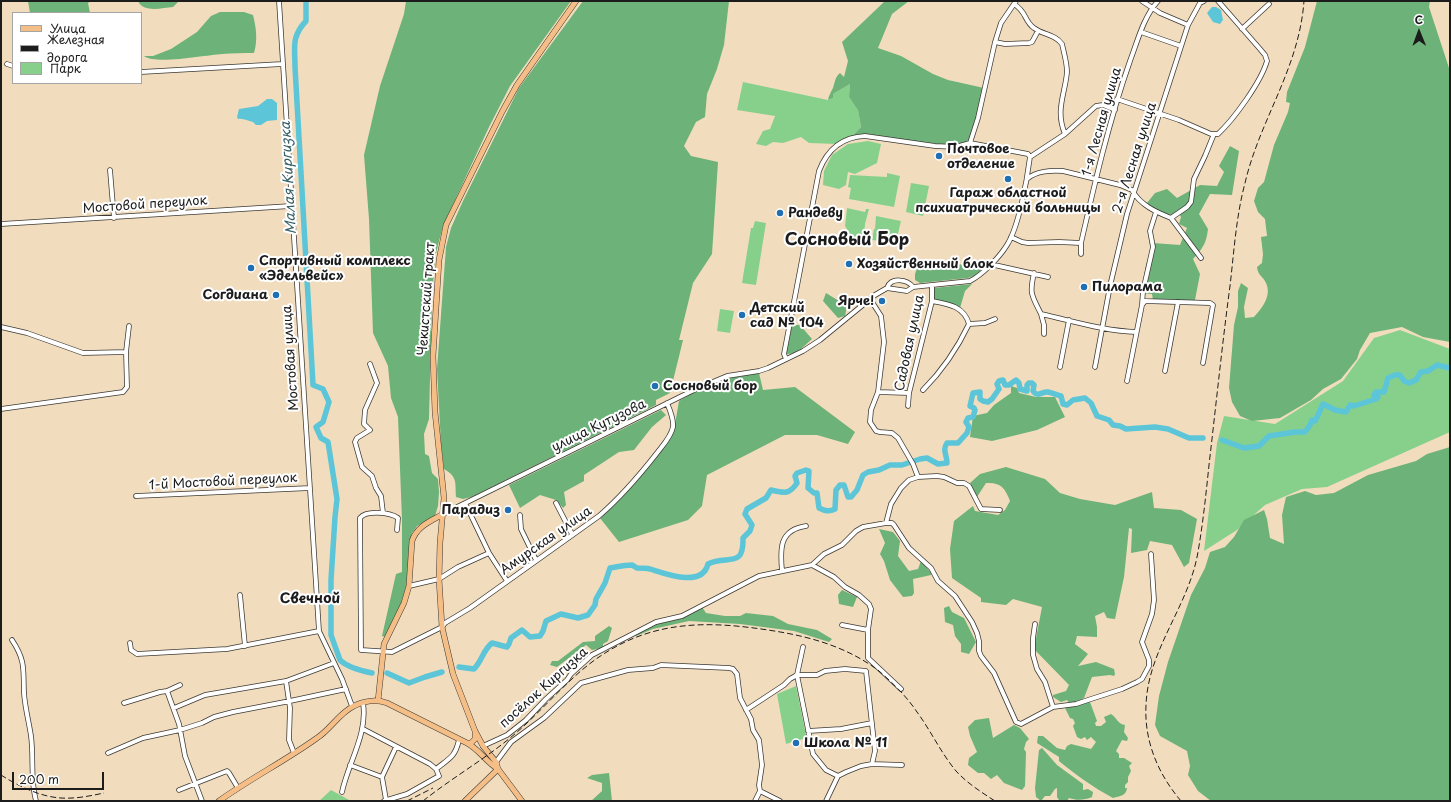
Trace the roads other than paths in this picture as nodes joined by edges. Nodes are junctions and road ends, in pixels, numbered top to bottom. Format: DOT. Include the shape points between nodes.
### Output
graph roads {
  1 [pos="279,1"];
  2 [pos="576,1"];
  3 [pos="1142,1"];
  4 [pos="1158,1"];
  5 [pos="1218,1"];
  6 [pos="1200,2"];
  7 [pos="1015,3"];
  8 [pos="1269,4"];
  9 [pos="1153,8"];
  10 [pos="1188,26"];
  11 [pos="1242,29"];
  12 [pos="1038,31"];
  13 [pos="1141,32"];
  14 [pos="995,42"];
  15 [pos="1181,46"];
  16 [pos="7,64"];
  17 [pos="282,64"];
  18 [pos="12,66"];
  19 [pos="142,72"];
  20 [pos="1117,99"];
  21 [pos="1115,110"];
  22 [pos="1160,114"];
  23 [pos="1065,134"];
  24 [pos="1212,134"];
  25 [pos="970,143"];
  26 [pos="1030,157"];
  27 [pos="110,170"];
  28 [pos="1026,179"];
  29 [pos="1097,179"];
  30 [pos="1134,194"];
  31 [pos="291,206"];
  32 [pos="1156,212"];
  33 [pos="114,218"];
  34 [pos="1171,218"];
  35 [pos="1,224"];
  36 [pos="1011,238"];
  37 [pos="1081,243"];
  38 [pos="1080,254"];
  39 [pos="1201,258"];
  40 [pos="990,264"];
  41 [pos="1034,274"];
  42 [pos="1048,277"];
  43 [pos="932,285"];
  44 [pos="913,287"];
  45 [pos="887,288"];
  46 [pos="870,299"];
  47 [pos="932,301"];
  48 [pos="1178,302"];
  49 [pos="1144,303"];
  50 [pos="1041,314"];
  51 [pos="995,319"];
  52 [pos="1069,320"];
  53 [pos="969,324"];
  54 [pos="129,326"];
  55 [pos="1,327"];
  56 [pos="1102,328"];
  57 [pos="1136,332"];
  58 [pos="1044,334"];
  59 [pos="126,352"];
  60 [pos="786,359"];
  61 [pos="1203,363"];
  62 [pos="370,364"];
  63 [pos="1060,367"];
  64 [pos="1095,367"];
  65 [pos="1165,371"];
  66 [pos="1127,381"];
  67 [pos="923,390"];
  68 [pos="878,392"];
  69 [pos="909,393"];
  70 [pos="667,403"];
  71 [pos="908,406"];
  72 [pos="1,409"];
  73 [pos="918,478"];
  74 [pos="310,488"];
  75 [pos="136,496"];
  76 [pos="556,503"];
  77 [pos="466,504"];
  78 [pos="1000,510"];
  79 [pos="383,513"];
  80 [pos="443,514"];
  81 [pos="520,515"];
  82 [pos="886,523"];
  83 [pos="806,526"];
  84 [pos="398,530"];
  85 [pos="572,534"];
  86 [pos="489,554"];
  87 [pos="1151,554"];
  88 [pos="536,560"];
  89 [pos="812,565"];
  90 [pos="782,571"];
  91 [pos="439,579"];
  92 [pos="507,582"];
  93 [pos="409,586"];
  94 [pos="240,595"];
  95 [pos="1035,624"];
  96 [pos="842,625"];
  97 [pos="442,628"];
  98 [pos="868,630"];
  99 [pos="319,631"];
  100 [pos="12,640"];
  101 [pos="130,642"];
  102 [pos="245,646"];
  103 [pos="803,647"];
  104 [pos="383,651"];
  105 [pos="334,663"];
  106 [pos="797,675"];
  107 [pos="286,681"];
  108 [pos="180,685"];
  109 [pos="346,689"];
  110 [pos="901,689"];
  111 [pos="167,691"];
  112 [pos="290,701"];
  113 [pos="378,701"];
  114 [pos="124,703"];
  115 [pos="363,703"];
  116 [pos="352,706"];
  117 [pos="1053,707"];
  118 [pos="174,708"];
  119 [pos="746,710"];
  120 [pos="872,723"];
  121 [pos="363,729"];
  122 [pos="180,730"];
  123 [pos="475,731"];
  124 [pos="808,731"];
  125 [pos="459,740"];
  126 [pos="467,743"];
  127 [pos="483,746"];
  128 [pos="396,747"];
  129 [pos="108,752"];
  130 [pos="294,754"];
  131 [pos="496,762"];
  132 [pos="872,764"];
  133 [pos="902,765"];
  134 [pos="350,766"];
  135 [pos="436,768"];
  136 [pos="498,769"];
  137 [pos="838,776"];
  138 [pos="382,777"];
  139 [pos="196,784"];
  140 [pos="238,788"];
  141 [pos="179,790"];
  142 [pos="760,791"];
  143 [pos="342,792"];
  144 [pos="385,800"];
  145 [pos="36,801"];
  146 [pos="202,801"];
  147 [pos="219,801"];
  148 [pos="466,801"];
  149 [pos="522,801"];
  150 [pos="755,801"];
  151 [pos="780,801"];
  152 [pos="826,801"];
  1 -- 17 [label="street, Мостовая улица"];
  2 -- 80 [label="main road, Чекистский тракт" via="517,85 446,225 442,240 433,363 444,498"];
  3 -- 9 [label="street"];
  4 -- 9 [label="street, 1-я Лесная улица"];
  5 -- 11 [label="street"];
  6 -- 10 [label="street, 2-я Лесная улица"];
  7 -- 12 [label="street" via="1025,14 1028,22"];
  7 -- 14 [label="street" via="1001,23"];
  8 -- 11 [label="street"];
  9 -- 10 [label="street"];
  9 -- 13 [label="street, 1-я Лесная улица"];
  10 -- 15 [label="street, 2-я Лесная улица"];
  11 -- 24 [label="street" via="1265,55 1267,61 1251,94 1227,126 1218,134"];
  12 -- 14 [label="street" via="1029,43"];
  12 -- 23 [label="street" via="1053,36 1062,44 1067,71 1060,110"];
  13 -- 15 [label="street"];
  13 -- 20 [label="street, 1-я Лесная улица"];
  14 -- 25 [label="street"];
  15 -- 22 [label="street, 2-я Лесная улица"];
  16 -- 18 [label="street"];
  17 -- 19 [label="street"];
  17 -- 31 [label="street, Мостовая улица"];
  20 -- 21 [label="street, 1-я Лесная улица"];
  20 -- 22 [label="street"];
  21 -- 23 [label="street" via="1103,105 1096,106"];
  21 -- 29 [label="street, 1-я Лесная улица"];
  22 -- 24 [label="street"];
  22 -- 30 [label="street, 2-я Лесная улица"];
  23 -- 26 [label="street"];
  24 -- 34 [label="street" via="1194,179 1192,202"];
  25 -- 26 [label="street" via="1025,153"];
  25 -- 60 [label="street" via="956,147 935,146 860,136 846,140 831,150 819,171 784,354"];
  26 -- 28 [label="street"];
  27 -- 33 [label="street"];
  28 -- 29 [label="street" via="1056,170"];
  28 -- 36 [label="street"];
  29 -- 30 [label="street" via="1120,185 1132,190"];
  29 -- 37 [label="street, 1-я Лесная улица"];
  30 -- 32 [label="street"];
  30 -- 56 [label="street, 2-я Лесная улица" via="1120,239"];
  31 -- 33 [label="street, Мостовой переулок"];
  31 -- 74 [label="street, Мостовая улица"];
  32 -- 34 [label="street"];
  32 -- 49 [label="street" via="1150,232 1153,247 1143,291"];
  33 -- 35 [label="street, Мостовой переулок"];
  34 -- 39 [label="street"];
  36 -- 37 [label="street" via="1028,243"];
  36 -- 40 [label="street"];
  37 -- 38 [label="street, 1-я Лесная улица"];
  40 -- 41 [label="street"];
  40 -- 43 [label="street" via="970,281"];
  41 -- 42 [label="street"];
  41 -- 50 [label="street" via="1030,290"];
  43 -- 44 [label="street"];
  43 -- 47 [label="street, Садовая улица"];
  44 -- 45 [label="street" via="907,291"];
  44 -- 45 [label="street, улица Кутузова" via="908,282 896,280"];
  45 -- 46 [label="street, улица Кутузова"];
  46 -- 60 [label="street, улица Кутузова" via="820,340"];
  46 -- 68 [label="street" via="881,316 884,342"];
  47 -- 53 [label="street" via="960,309"];
  47 -- 69 [label="street, Садовая улица"];
  48 -- 49 [label="street"];
  48 -- 61 [label="street" via="1213,305"];
  48 -- 65 [label="street"];
  49 -- 57 [label="street"];
  50 -- 52 [label="street"];
  50 -- 58 [label="street"];
  51 -- 53 [label="street" via="985,323"];
  52 -- 56 [label="street"];
  52 -- 63 [label="street"];
  53 -- 67 [label="street" via="942,369"];
  54 -- 59 [label="street"];
  55 -- 59 [label="street" via="27,333 83,353"];
  56 -- 57 [label="street"];
  56 -- 64 [label="street, 2-я Лесная улица"];
  57 -- 66 [label="street"];
  59 -- 72 [label="street" via="127,388 124,392"];
  60 -- 70 [label="street, улица Кутузова" via="759,371 727,376"];
  62 -- 79 [label="street" via="377,383 365,410 364,424 370,430 356,438 355,442 362,467 372,476 381,496"];
  68 -- 69 [label="street"];
  68 -- 73 [label="street" via="870,416 872,427 876,431 892,433 898,438"];
  69 -- 71 [label="street, Садовая улица"];
  70 -- 77 [label="street, улица Кутузова"];
  70 -- 85 [label="street, Амурская улица" via="673,421 669,438 643,472 615,502"];
  73 -- 78 [label="street" via="941,477 967,484 981,510"];
  73 -- 82 [label="street" via="910,480 901,488 891,504"];
  74 -- 75 [label="street, 1-й Мостовой переулок"];
  74 -- 99 [label="street, Мостовая улица"];
  76 -- 85 [label="street"];
  77 -- 80 [label="street, улица Кутузова"];
  77 -- 86 [label="street"];
  79 -- 84 [label="street" via="398,518"];
  79 -- 104 [label="street, Амурская улица" via="366,514 360,518 361,650"];
  80 -- 91 [label="main road, Чекистский тракт"];
  80 -- 93 [label="main road" via="418,529 414,535"];
  81 -- 88 [label="street" via="522,529"];
  82 -- 89 [label="street, посёлок Киргизка" via="863,527"];
  82 -- 117 [label="street" via="894,525 910,548 936,574 938,581 955,596 972,622 980,641 979,651 994,673 1016,722 1021,724"];
  83 -- 90 [label="street" via="793,529 784,538 781,550"];
  85 -- 88 [label="street, Амурская улица"];
  86 -- 91 [label="street" via="458,567"];
  86 -- 92 [label="street"];
  87 -- 117 [label="street" via="1154,600 1142,642 1149,660 1145,674 1137,682 1122,689 1076,704"];
  88 -- 92 [label="street, Амурская улица"];
  89 -- 90 [label="street, посёлок Киргизка"];
  89 -- 98 [label="street" via="834,577 869,604 871,615"];
  90 -- 127 [label="street, посёлок Киргизка" via="759,576 682,616 656,622 592,656 526,720 507,735"];
  91 -- 93 [label="street"];
  91 -- 97 [label="main road, Чекистский тракт"];
  92 -- 97 [label="street, Амурская улица" via="445,623"];
  93 -- 104 [label="main road"];
  94 -- 102 [label="street"];
  95 -- 117 [label="street" via="1032,655"];
  96 -- 98 [label="street"];
  97 -- 104 [label="street, Амурская улица" via="392,652"];
  97 -- 123 [label="main road, Чекистский тракт" via="453,674"];
  98 -- 110 [label="street" via="868,658"];
  99 -- 102 [label="street"];
  99 -- 105 [label="street, Мостовая улица"];
  100 -- 145 [label="street" via="20,651 24,667 24,694 31,736 33,791"];
  101 -- 102 [label="street" via="131,650 137,654"];
  103 -- 106 [label="street"];
  104 -- 113 [label="main road"];
  105 -- 107 [label="street"];
  105 -- 109 [label="street, Мостовая улица"];
  106 -- 119 [label="street"];
  106 -- 120 [label="street" via="817,675 826,671 845,669 866,671"];
  106 -- 124 [label="street"];
  107 -- 112 [label="street"];
  107 -- 118 [label="street" via="205,696"];
  108 -- 111 [label="street"];
  109 -- 112 [label="street"];
  109 -- 116 [label="street, Мостовая улица"];
  111 -- 114 [label="street"];
  111 -- 118 [label="street"];
  112 -- 122 [label="street" via="232,712"];
  112 -- 130 [label="street" via="289,735"];
  113 -- 115 [label="main road"];
  113 -- 125 [label="main road"];
  115 -- 116 [label="main road"];
  115 -- 121 [label="street"];
  116 -- 130 [label="main road" via="323,734"];
  118 -- 122 [label="street"];
  119 -- 131 [label="street" via="740,698 737,674 733,669 661,665 628,670 581,683 544,718 511,742"];
  119 -- 142 [label="street" via="758,740 762,765"];
  120 -- 124 [label="street" via="841,729"];
  120 -- 132 [label="street" via="875,751"];
  121 -- 128 [label="street"];
  121 -- 134 [label="street"];
  122 -- 129 [label="street" via="143,738"];
  122 -- 139 [label="street" via="185,756"];
  123 -- 126 [label="main road" via="475,739"];
  123 -- 127 [label="main road, Чекистский тракт"];
  124 -- 137 [label="street" via="813,754 826,770"];
  125 -- 126 [label="main road"];
  125 -- 135 [label="street" via="453,756"];
  126 -- 136 [label="main road"];
  127 -- 131 [label="main road, Чекистский тракт"];
  128 -- 135 [label="street"];
  128 -- 138 [label="street"];
  130 -- 140 [label="main road"];
  131 -- 136 [label="main road"];
  132 -- 133 [label="street"];
  132 -- 137 [label="street"];
  134 -- 138 [label="street"];
  134 -- 143 [label="street"];
  135 -- 144 [label="street" via="439,776 407,794"];
  136 -- 148 [label="main road"];
  136 -- 149 [label="main road"];
  137 -- 152 [label="street"];
  138 -- 144 [label="street"];
  139 -- 140 [label="street" via="227,771"];
  139 -- 141 [label="street"];
  139 -- 146 [label="street"];
  140 -- 147 [label="main road"];
  142 -- 150 [label="street"];
  142 -- 151 [label="street"];
}
